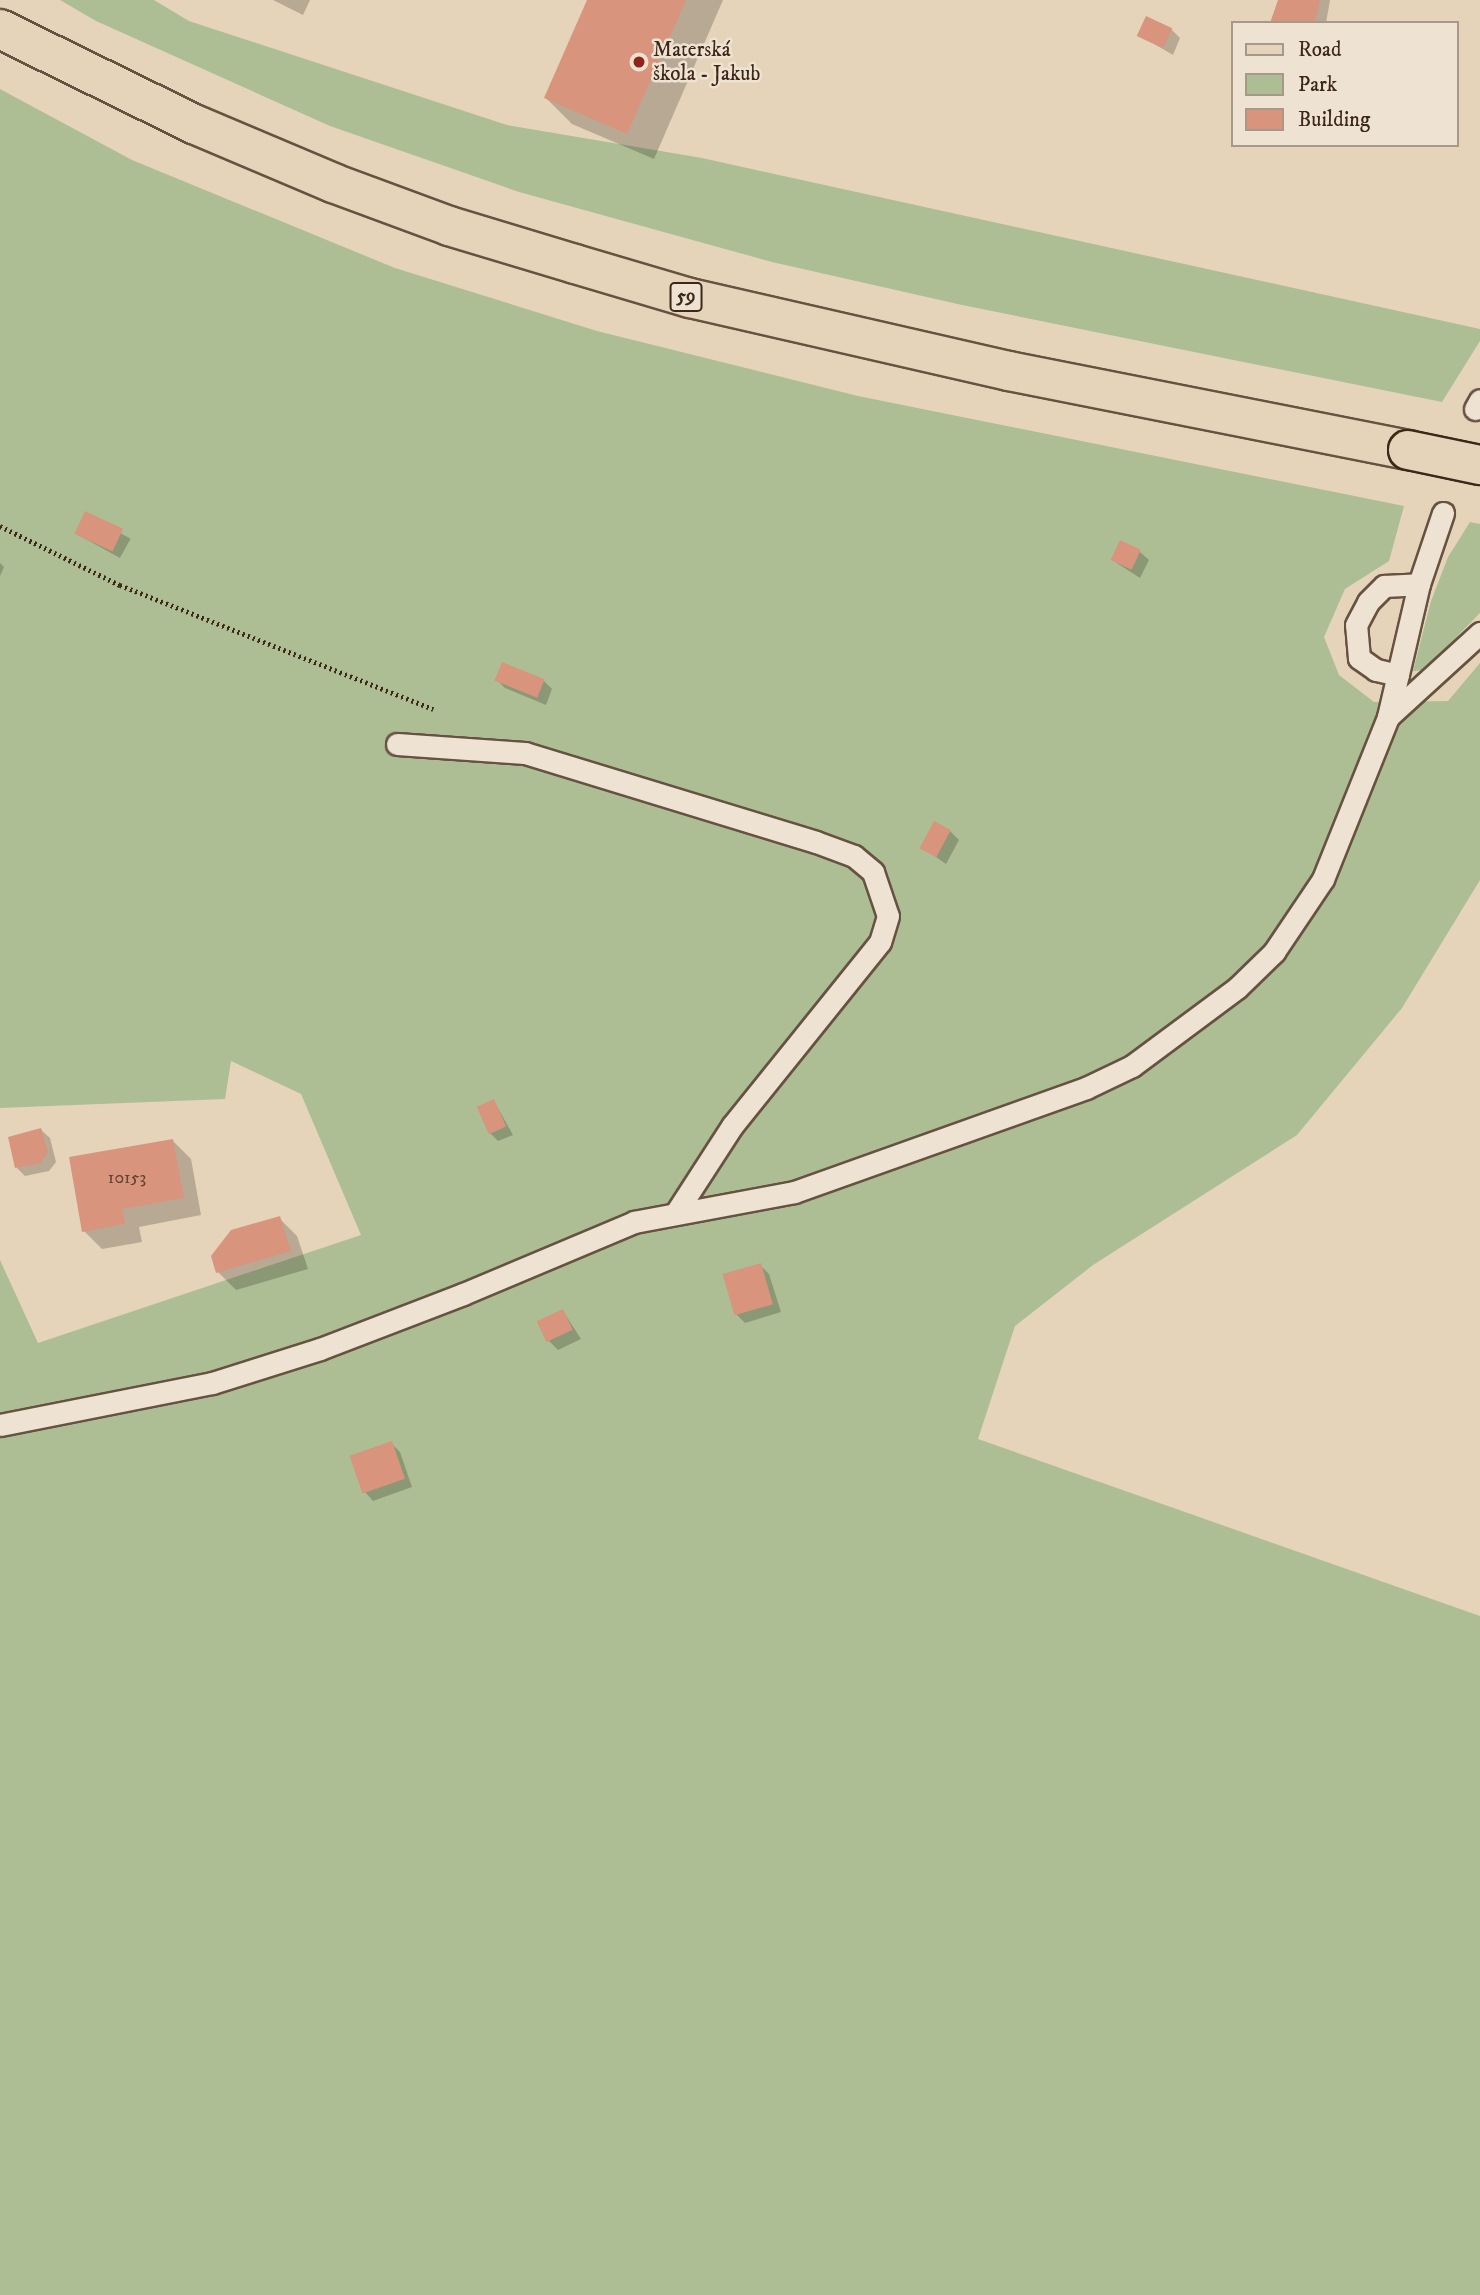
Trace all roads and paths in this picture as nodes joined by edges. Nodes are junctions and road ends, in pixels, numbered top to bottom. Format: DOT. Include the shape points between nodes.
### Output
graph roads {
  1 [pos="0,29"];
  2 [pos="1480,465"];
  3 [pos="1443,513"];
  4 [pos="0,526"];
  5 [pos="1419,584"];
  6 [pos="1480,633"];
  7 [pos="1398,675"];
  8 [pos="439,711"];
  9 [pos="1388,717"];
  10 [pos="397,744"];
  11 [pos="677,1211"];
  12 [pos="0,1425"];
  1 -- 2 [label="main road, 59, bridge" via="196,125 333,183 449,226 690,298 1009,371"];
  3 -- 5 [label="lane"];
  4 -- 8 [label="path" via="120,585"];
  5 -- 7 [label="lane"];
  5 -- 7 [label="lane" via="1384,586 1368,602 1356,625 1359,657 1376,670"];
  6 -- 9 [label="lane"];
  7 -- 9 [label="lane"];
  9 -- 11 [label="lane" via="1323,879 1301,916 1274,952 1237,988 1132,1066 1086,1088 794,1192"];
  10 -- 11 [label="lane" via="525,753 816,842 854,856 873,872 888,916 880,942 732,1126"];
  11 -- 12 [label="lane" via="634,1222 320,1349 212,1383"];
}
